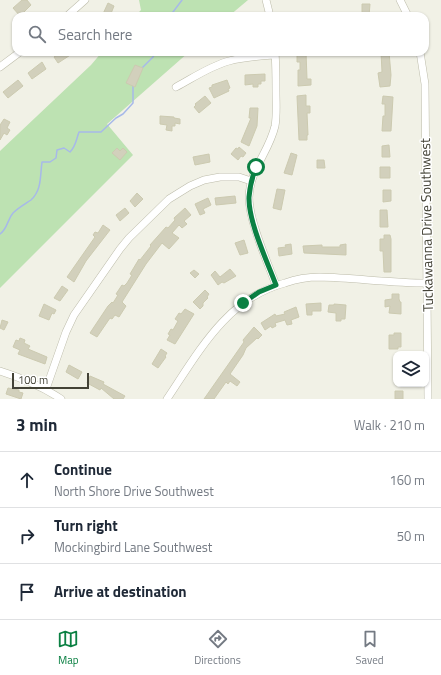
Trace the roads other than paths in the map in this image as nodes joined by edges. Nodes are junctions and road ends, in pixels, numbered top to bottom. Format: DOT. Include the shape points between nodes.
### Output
graph roads {
  1 [pos="85,0"];
  2 [pos="266,0"];
  3 [pos="400,0"];
  4 [pos="72,12"];
  5 [pos="269,12"];
  6 [pos="406,12"];
  7 [pos="15,56"];
  8 [pos="258,56"];
  9 [pos="275,56"];
  10 [pos="420,56"];
  11 [pos="0,67"];
  12 [pos="176,87"];
  13 [pos="251,181"];
  14 [pos="427,283"];
  15 [pos="276,285"];
  16 [pos="0,371"];
  17 [pos="46,389"];
  18 [pos="61,399"];
  19 [pos="166,399"];
  20 [pos="428,399"];
  1 -- 4 [label="street"];
  2 -- 5 [label="street"];
  3 -- 6 [label="street"];
  7 -- 11 [label="street"];
  8 -- 12 [label="street" via="229,61 210,68"];
  9 -- 13 [label="street" via="275,125"];
  10 -- 14 [label="street, Tuckawanna Drive Southwest" via="424,84"];
  13 -- 15 [label="street" via="249,198 252,219"];
  13 -- 17 [label="street" via="239,177 220,177 190,186 169,199 129,238 74,316"];
  14 -- 15 [label="street" via="319,277 296,279"];
  14 -- 20 [label="street, Tuckawanna Drive Southwest"];
  15 -- 19 [label="street" via="245,301 221,322"];
  16 -- 17 [label="street" via="22,377"];
  17 -- 18 [label="street"];
}
